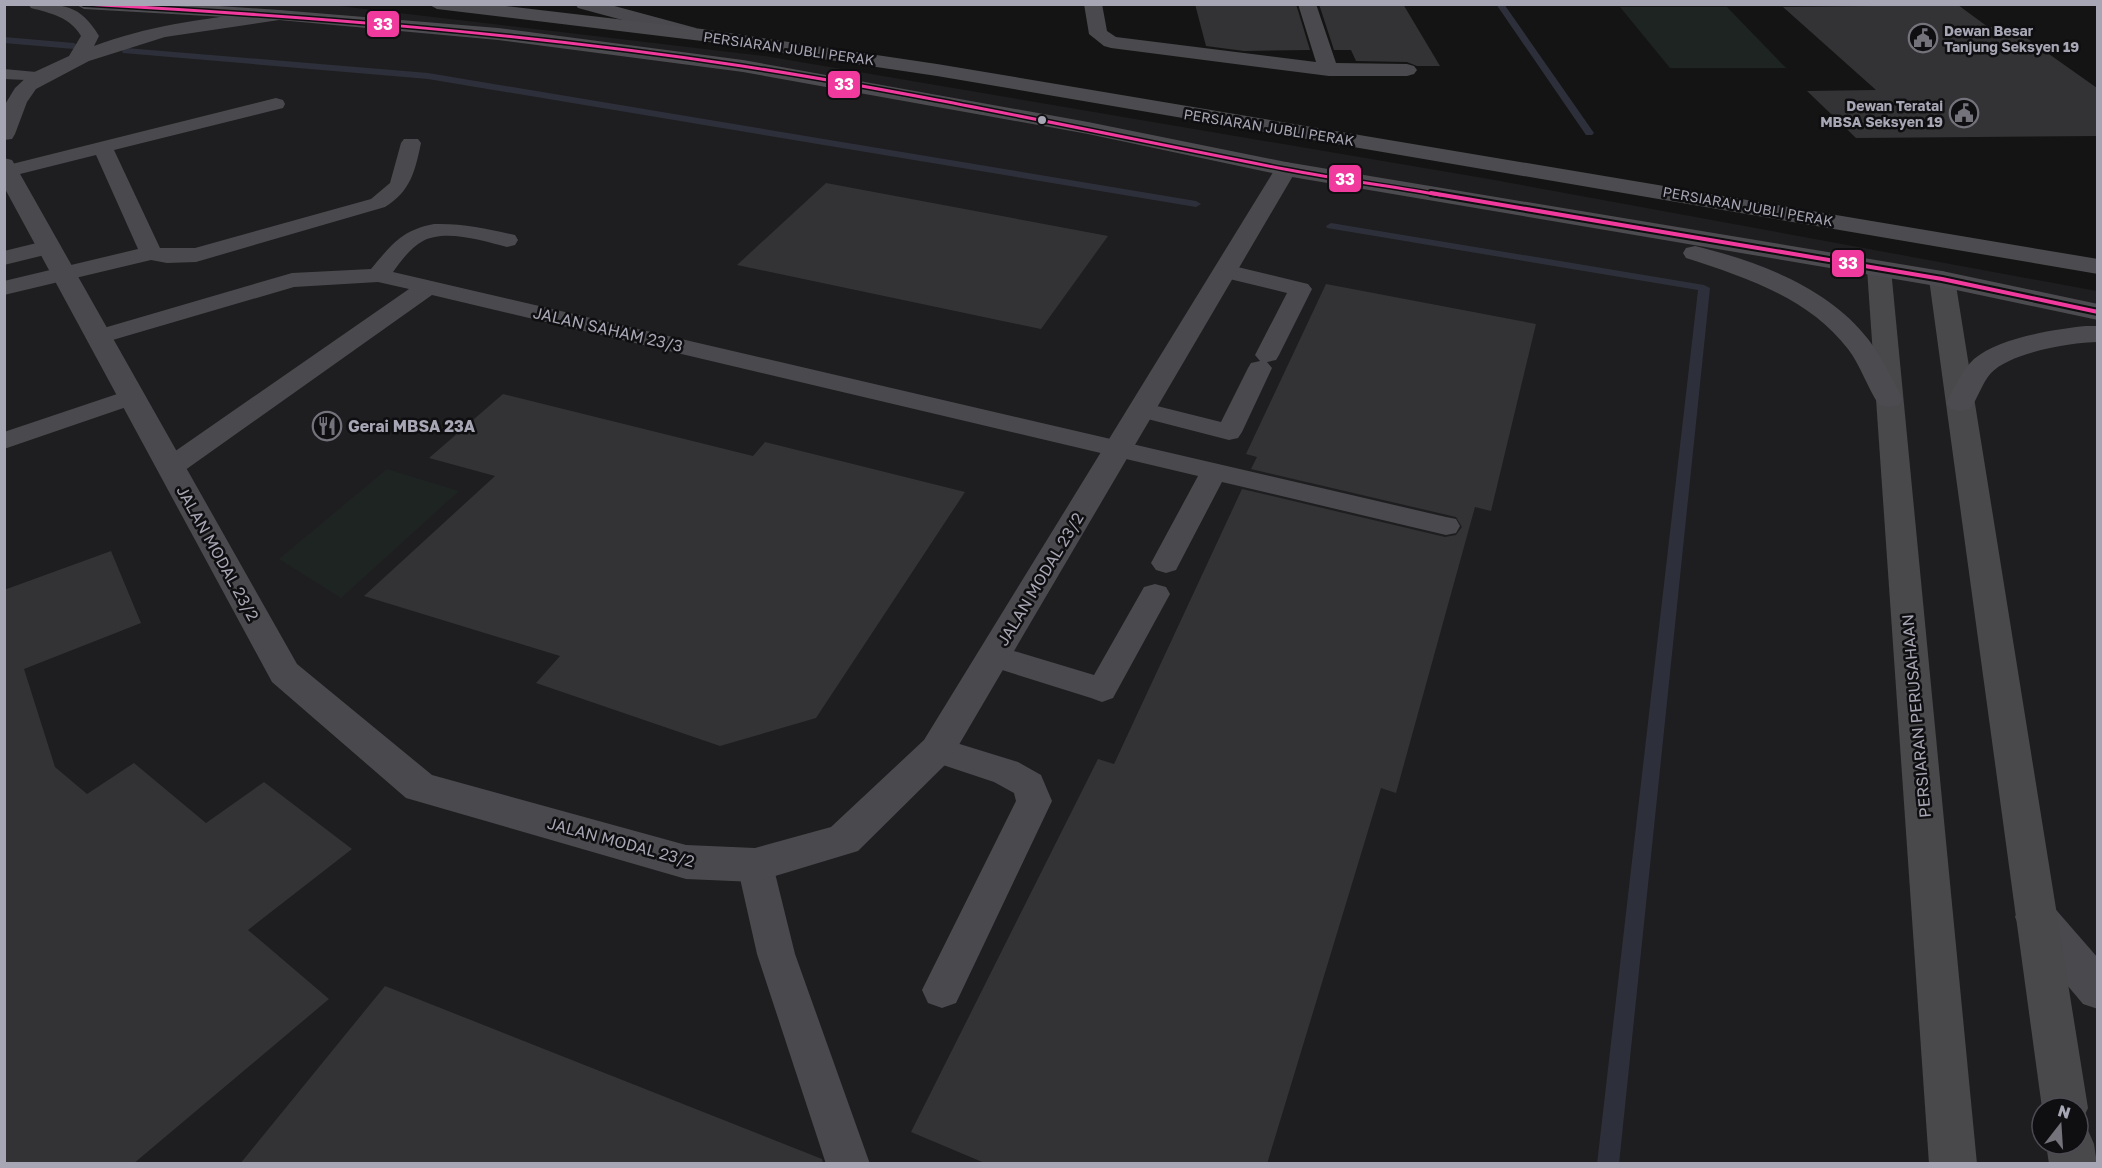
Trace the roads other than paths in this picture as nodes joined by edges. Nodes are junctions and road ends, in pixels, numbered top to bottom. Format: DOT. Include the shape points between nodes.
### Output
graph roads {
  1 [pos="37,4"];
  2 [pos="84,4"];
  3 [pos="437,4"];
  4 [pos="584,4"];
  5 [pos="1093,4"];
  6 [pos="1307,4"];
  7 [pos="279,15"];
  8 [pos="702,35"];
  9 [pos="77,58"];
  10 [pos="1329,70"];
  11 [pos="1407,70"];
  12 [pos="4,74"];
  13 [pos="41,77"];
  14 [pos="276,104"];
  15 [pos="1251,125"];
  16 [pos="4,134"];
  17 [pos="411,143"];
  18 [pos="1368,144"];
  19 [pos="103,148"];
  20 [pos="6,168"];
  21 [pos="1286,169"];
  22 [pos="1796,214"];
  23 [pos="1570,215"];
  24 [pos="507,240"];
  25 [pos="1990,248"];
  26 [pos="151,252"];
  27 [pos="4,258"];
  28 [pos="57,260"];
  29 [pos="1892,261"];
  30 [pos="2097,267"];
  31 [pos="1225,272"];
  32 [pos="378,275"];
  33 [pos="1942,279"];
  34 [pos="428,287"];
  35 [pos="4,288"];
  36 [pos="2097,312"];
  37 [pos="2097,334"];
  38 [pos="99,337"];
  39 [pos="132,397"];
  40 [pos="1889,399"];
  41 [pos="1960,403"];
  42 [pos="1141,410"];
  43 [pos="4,441"];
  44 [pos="1118,449"];
  45 [pos="171,467"];
  46 [pos="1214,472"];
  47 [pos="1446,526"];
  48 [pos="1166,563"];
  49 [pos="1155,594"];
  50 [pos="994,656"];
  51 [pos="938,750"];
  52 [pos="755,865"];
  53 [pos="2036,917"];
  54 [pos="942,990"];
  55 [pos="2097,990"];
  56 [pos="2063,1096"];
  57 [pos="848,1164"];
  58 [pos="1953,1164"];
  1 -- 9 [label="street" via="60,9 84,24 90,36"];
  2 -- 7 [label="main road, PERSIARAN JUBLI PERAK"];
  3 -- 8 [label="main road, PERSIARAN JUBLI PERAK"];
  4 -- 8 [label="street"];
  5 -- 10 [label="street" via="1098,34 1111,42"];
  6 -- 10 [label="street"];
  7 -- 9 [label="street" via="193,26"];
  7 -- 21 [label="main road, PERSIARAN JUBLI PERAK" via="498,34 743,66 1088,128"];
  8 -- 15 [label="main road, PERSIARAN JUBLI PERAK" via="937,70"];
  9 -- 13 [label="street"];
  10 -- 11 [label="street"];
  12 -- 13 [label="lane"];
  13 -- 16 [label="street" via="23,91"];
  14 -- 19 [label="lane"];
  15 -- 18 [label="main road, PERSIARAN JUBLI PERAK"];
  15 -- 21 [label="main road" via="1273,144"];
  17 -- 26 [label="lane" via="401,186 378,203 196,255"];
  18 -- 21 [label="main road" via="1325,151"];
  18 -- 22 [label="main road, PERSIARAN JUBLI PERAK"];
  19 -- 20 [label="lane"];
  19 -- 26 [label="lane"];
  20 -- 28 [label="street, JALAN MODAL 23/2"];
  21 -- 23 [label="main road, PERSIARAN JUBLI PERAK"];
  21 -- 31 [label="street, JALAN MODAL 23/2"];
  22 -- 25 [label="main road, PERSIARAN JUBLI PERAK"];
  22 -- 29 [label="main road" via="1872,239"];
  23 -- 29 [label="main road, PERSIARAN JUBLI PERAK"];
  23 -- 40 [label="main road" via="1778,283 1826,312 1857,343"];
  24 -- 32 [label="lane" via="453,231 423,233 404,245"];
  25 -- 29 [label="main road"];
  25 -- 30 [label="main road, PERSIARAN JUBLI PERAK"];
  26 -- 28 [label="lane"];
  27 -- 28 [label="lane"];
  28 -- 35 [label="lane"];
  28 -- 38 [label="street, JALAN MODAL 23/2"];
  29 -- 33 [label="main road, PERSIARAN JUBLI PERAK"];
  29 -- 40 [label="main road, PERSIARAN PERUSAHAAN"];
  31 -- 42 [label="street, JALAN MODAL 23/2"];
  31 -- 42 [label="lane" via="1300,289 1230,432"];
  32 -- 34 [label="lane, JALAN SAHAM 23/3"];
  32 -- 38 [label="lane, JALAN SAHAM 23/3" via="292,280"];
  33 -- 36 [label="main road, PERSIARAN JUBLI PERAK"];
  33 -- 41 [label="main road"];
  34 -- 44 [label="lane, JALAN SAHAM 23/3"];
  34 -- 45 [label="lane"];
  37 -- 41 [label="main road" via="2035,343 1984,364"];
  38 -- 39 [label="street, JALAN MODAL 23/2"];
  39 -- 43 [label="lane"];
  39 -- 45 [label="street, JALAN MODAL 23/2"];
  40 -- 58 [label="main road, PERSIARAN PERUSAHAAN"];
  41 -- 53 [label="main road"];
  42 -- 44 [label="street, JALAN MODAL 23/2"];
  44 -- 46 [label="lane, JALAN SAHAM 23/3"];
  44 -- 50 [label="street, JALAN MODAL 23/2"];
  45 -- 52 [label="street, JALAN MODAL 23/2" via="284,673 420,787 686,862"];
  46 -- 47 [label="lane, JALAN SAHAM 23/3"];
  46 -- 48 [label="lane"];
  49 -- 50 [label="lane" via="1102,690"];
  50 -- 51 [label="street, JALAN MODAL 23/2"];
  51 -- 52 [label="street, JALAN MODAL 23/2" via="844,840"];
  51 -- 54 [label="lane" via="1006,772 1029,785 1034,801"];
  52 -- 57 [label="lane" via="776,954"];
  53 -- 55 [label="street"];
  53 -- 56 [label="main road"];
}
